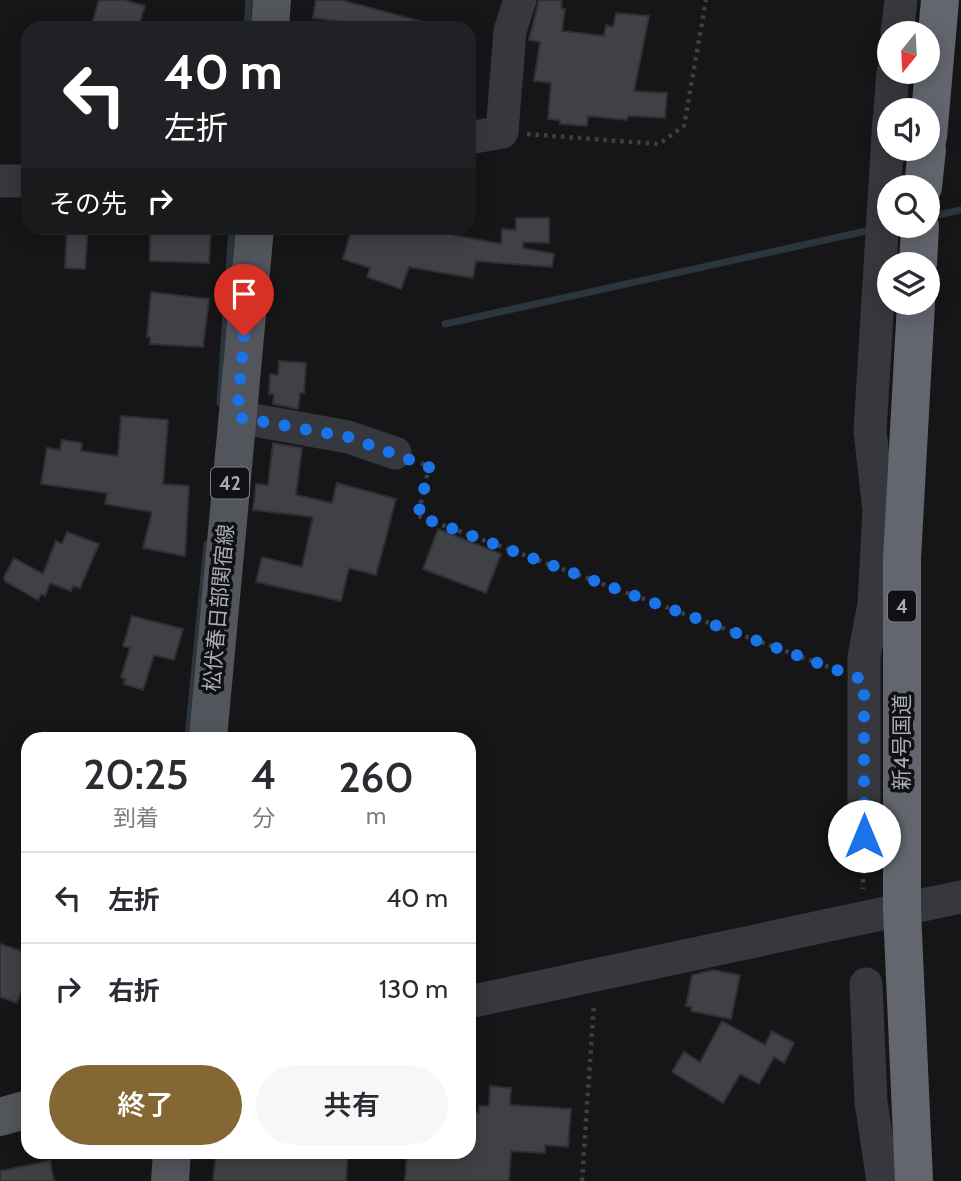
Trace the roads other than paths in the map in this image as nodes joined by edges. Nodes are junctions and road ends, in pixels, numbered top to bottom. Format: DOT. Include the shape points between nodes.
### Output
graph roads {
  1 [pos="272,0"];
  2 [pos="520,0"];
  3 [pos="901,0"];
  4 [pos="940,0"];
  5 [pos="270,21"];
  6 [pos="898,21"];
  7 [pos="931,98"];
  8 [pos="476,137"];
  9 [pos="886,161"];
  10 [pos="0,181"];
  11 [pos="21,181"];
  12 [pos="254,235"];
  13 [pos="915,315"];
  14 [pos="237,417"];
  15 [pos="395,453"];
  16 [pos="889,557"];
  17 [pos="209,732"];
  18 [pos="864,836"];
  19 [pos="961,897"];
  20 [pos="902,909"];
  21 [pos="866,984"];
  22 [pos="476,1000"];
  23 [pos="21,1111"];
  24 [pos="0,1117"];
  25 [pos="172,1159"];
  26 [pos="170,1181"];
  27 [pos="883,1181"];
  28 [pos="914,1181"];
  1 -- 5 [label="main road"];
  2 -- 8 [label="street" via="510,31 502,132"];
  3 -- 6 [label="street"];
  4 -- 7 [label="highway"];
  9 -- 16 [label="street" via="870,431"];
  10 -- 11 [label="street"];
  12 -- 14 [label="main road, 松伏春日部関宿線 / 42"];
  13 -- 16 [label="highway, 新4号国道 / 4"];
  14 -- 15 [label="street" via="348,437"];
  14 -- 17 [label="main road, 松伏春日部関宿線 / 42"];
  16 -- 18 [label="street" via="864,657"];
  16 -- 20 [label="highway, 新4号国道 / 4"];
  19 -- 20 [label="street"];
  20 -- 22 [label="street"];
  20 -- 28 [label="highway, 新4号国道 / 4"];
  21 -- 27 [label="street" via="871,1102"];
  23 -- 24 [label="main road"];
  25 -- 26 [label="main road"];
}
